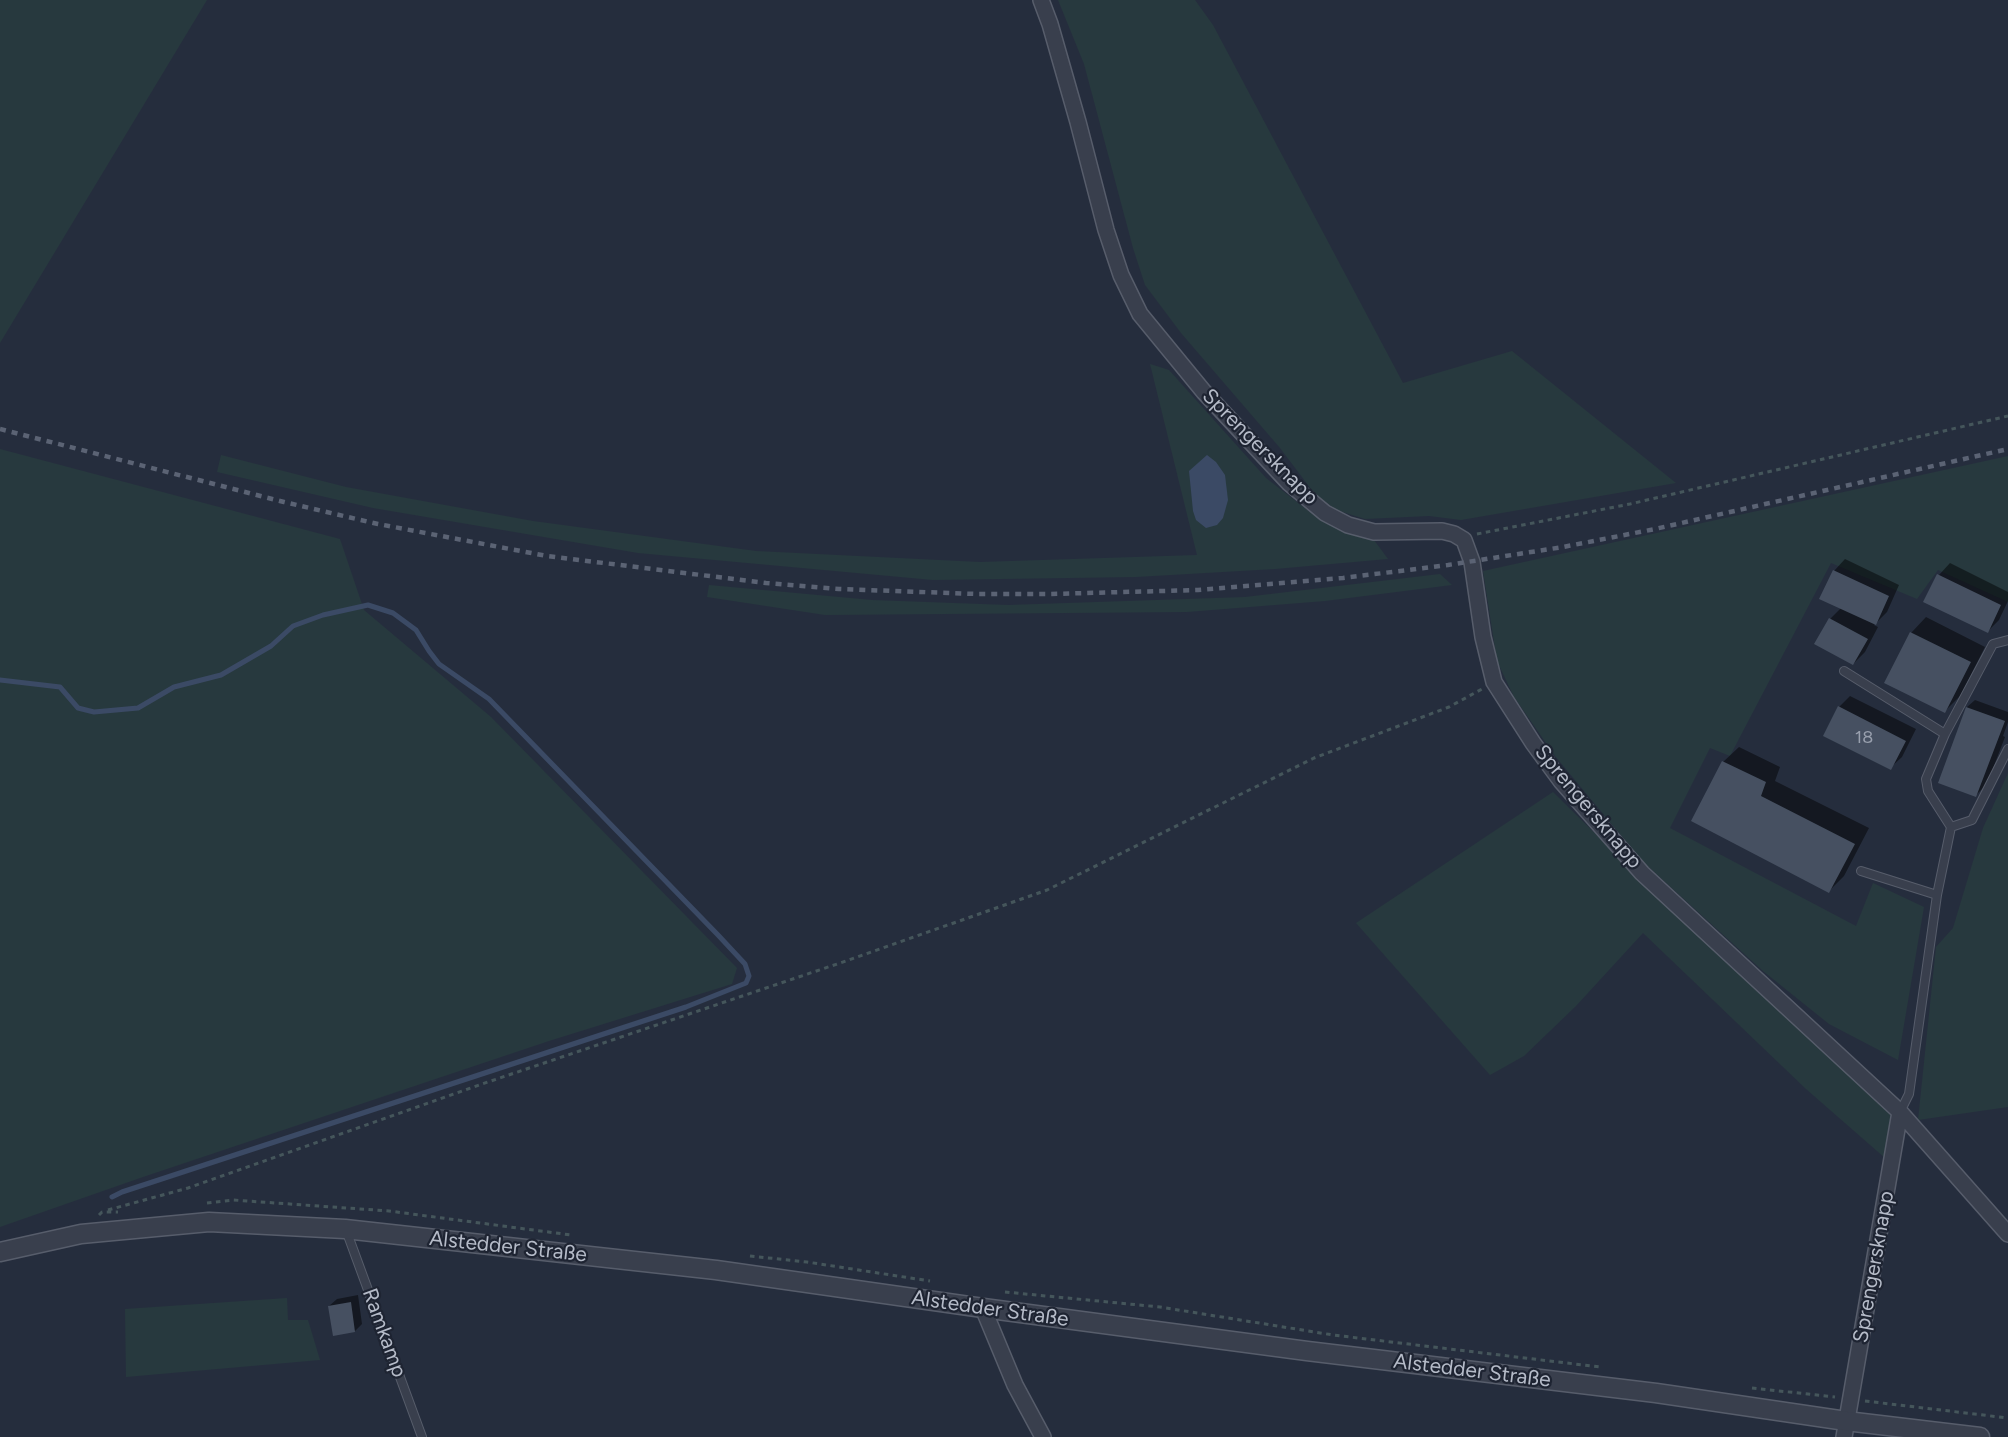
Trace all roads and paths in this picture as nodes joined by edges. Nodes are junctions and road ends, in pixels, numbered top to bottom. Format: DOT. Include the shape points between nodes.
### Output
graph roads {
  1 [pos="1041,0"];
  2 [pos="2008,416"];
  3 [pos="1464,540"];
  4 [pos="2008,640"];
  5 [pos="1844,671"];
  6 [pos="1494,682"];
  7 [pos="1945,734"];
  8 [pos="2008,749"];
  9 [pos="1951,827"];
  10 [pos="1862,871"];
  11 [pos="1937,896"];
  12 [pos="1900,1112"];
  13 [pos="102,1212"];
  14 [pos="345,1229"];
  15 [pos="2008,1234"];
  16 [pos="0,1252"];
  17 [pos="982,1308"];
  18 [pos="1845,1429"];
  19 [pos="422,1437"];
  20 [pos="1043,1437"];
  21 [pos="1980,1437"];
  1 -- 3 [label="street, Sprengersknapp" via="1106,230 1140,315 1212,401 1289,483 1325,513 1374,532 1442,531"];
  2 -- 3 [label="path" via="1630,504 1480,532"];
  3 -- 6 [label="street, Sprengersknapp" via="1472,562"];
  4 -- 7 [label="lane" via="1993,644"];
  5 -- 7 [label="lane"];
  6 -- 12 [label="street, Sprengersknapp" via="1562,781 1642,873"];
  6 -- 13 [label="path" via="1449,707 1314,758 1047,890 188,1188"];
  7 -- 9 [label="lane" via="1926,779 1928,791"];
  8 -- 9 [label="lane" via="1972,820"];
  9 -- 11 [label="lane"];
  10 -- 11 [label="lane"];
  11 -- 12 [label="lane" via="1909,1094"];
  12 -- 15 [label="street, Sprengersknapp"];
  12 -- 18 [label="street, Sprengersknapp"];
  14 -- 16 [label="street, Alstedder Straße" via="209,1222 81,1234"];
  14 -- 17 [label="street, Alstedder Straße" via="716,1270"];
  14 -- 19 [label="lane, Ramkamp"];
  17 -- 18 [label="street, Alstedder Straße" via="1656,1393"];
  17 -- 20 [label="street" via="1015,1385"];
  18 -- 21 [label="street, Alstedder Straße"];
}
